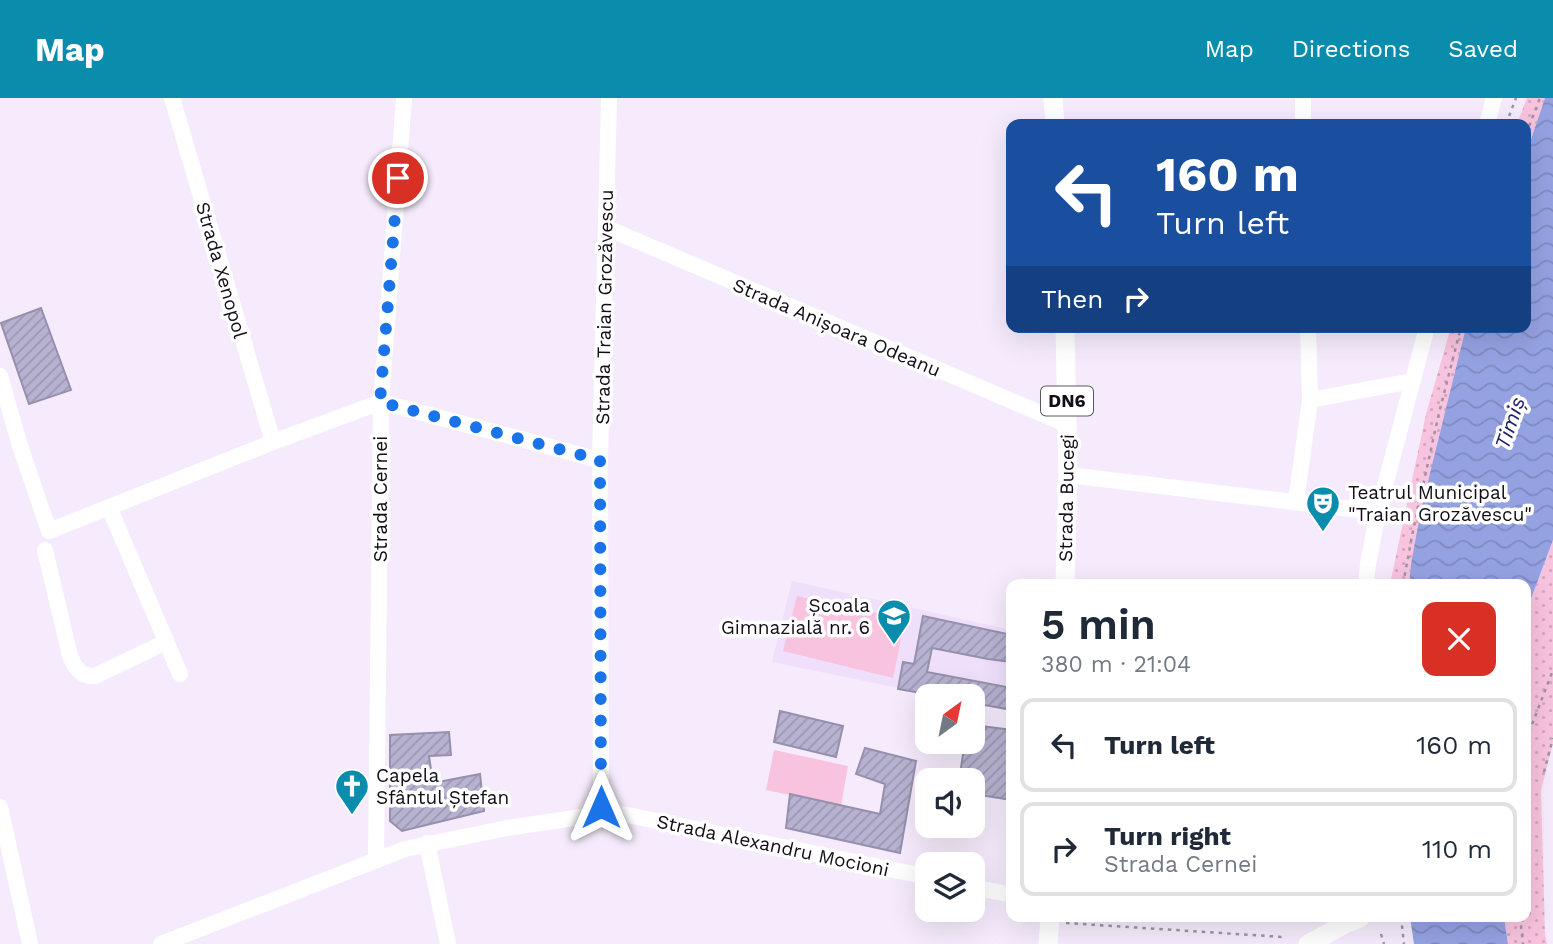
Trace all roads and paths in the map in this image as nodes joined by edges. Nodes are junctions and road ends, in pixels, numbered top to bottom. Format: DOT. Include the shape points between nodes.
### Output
graph roads {
  1 [pos="172,98"];
  2 [pos="404,98"];
  3 [pos="609,98"];
  4 [pos="1053,98"];
  5 [pos="1303,98"];
  6 [pos="1494,98"];
  7 [pos="1516,98"];
  8 [pos="1540,98"];
  9 [pos="1055,119"];
  10 [pos="1303,119"];
  11 [pos="1488,119"];
  12 [pos="1508,119"];
  13 [pos="1531,121"];
  14 [pos="607,228"];
  15 [pos="1065,333"];
  16 [pos="1308,333"];
  17 [pos="1425,333"];
  18 [pos="1460,333"];
  19 [pos="0,376"];
  20 [pos="1412,381"];
  21 [pos="1310,400"];
  22 [pos="380,402"];
  23 [pos="1068,425"];
  24 [pos="273,442"];
  25 [pos="600,460"];
  26 [pos="1068,475"];
  27 [pos="1296,502"];
  28 [pos="109,507"];
  29 [pos="1378,512"];
  30 [pos="46,550"];
  31 [pos="1065,579"];
  32 [pos="1366,579"];
  33 [pos="1404,579"];
  34 [pos="166,642"];
  35 [pos="1553,670"];
  36 [pos="180,674"];
  37 [pos="1531,727"];
  38 [pos="1553,738"];
  39 [pos="1544,772"];
  40 [pos="0,807"];
  41 [pos="618,813"];
  42 [pos="427,844"];
  43 [pos="376,859"];
  44 [pos="915,874"];
  45 [pos="985,889"];
  46 [pos="1006,894"];
  47 [pos="1057,922"];
  48 [pos="1084,922"];
  49 [pos="1347,922"];
  50 [pos="1402,922"];
  51 [pos="1521,922"];
  52 [pos="1381,934"];
  53 [pos="1283,937"];
  54 [pos="30,944"];
  55 [pos="161,944"];
  56 [pos="448,944"];
  57 [pos="1048,944"];
  58 [pos="1308,944"];
  59 [pos="1384,944"];
  60 [pos="1404,944"];
  61 [pos="1523,944"];
  1 -- 24 [label="street, Strada Xenopol"];
  2 -- 22 [label="street, Strada Cernei"];
  3 -- 14 [label="street, Strada Traian Grozăvescu"];
  4 -- 9 [label="main road"];
  5 -- 10 [label="street"];
  6 -- 11 [label="street"];
  7 -- 12 [label="path"];
  8 -- 13 [label="path"];
  14 -- 23 [label="street, Strada Anișoara Odeanu"];
  14 -- 25 [label="street, Strada Traian Grozăvescu"];
  15 -- 23 [label="main road, Strada Bucegi / DN6"];
  16 -- 21 [label="street"];
  17 -- 20 [label="street"];
  18 -- 33 [label="path"];
  19 -- 28 [label="street" via="49,531"];
  20 -- 21 [label="street"];
  20 -- 29 [label="street"];
  21 -- 27 [label="street"];
  22 -- 24 [label="street"];
  22 -- 25 [label="street"];
  22 -- 43 [label="street, Strada Cernei"];
  23 -- 26 [label="main road, Strada Bucegi / DN6"];
  24 -- 28 [label="street"];
  25 -- 42 [label="street, Strada Traian Grozăvescu" via="601,807 587,816"];
  26 -- 27 [label="street"];
  26 -- 31 [label="main road, Strada Bucegi / DN6"];
  27 -- 29 [label="street"];
  28 -- 34 [label="street"];
  29 -- 32 [label="street"];
  30 -- 34 [label="street" via="70,656 79,671 95,676"];
  34 -- 36 [label="street"];
  35 -- 37 [label="path"];
  38 -- 39 [label="path"];
  40 -- 54 [label="street"];
  41 -- 44 [label="street, Strada Alexandru Mocioni"];
  42 -- 43 [label="street"];
  42 -- 56 [label="street"];
  43 -- 55 [label="street"];
  45 -- 46 [label="street"];
  47 -- 57 [label="main road"];
  48 -- 53 [label="path"];
  49 -- 58 [label="main road"];
  50 -- 60 [label="path"];
  51 -- 61 [label="path"];
  52 -- 59 [label="path"];
}
